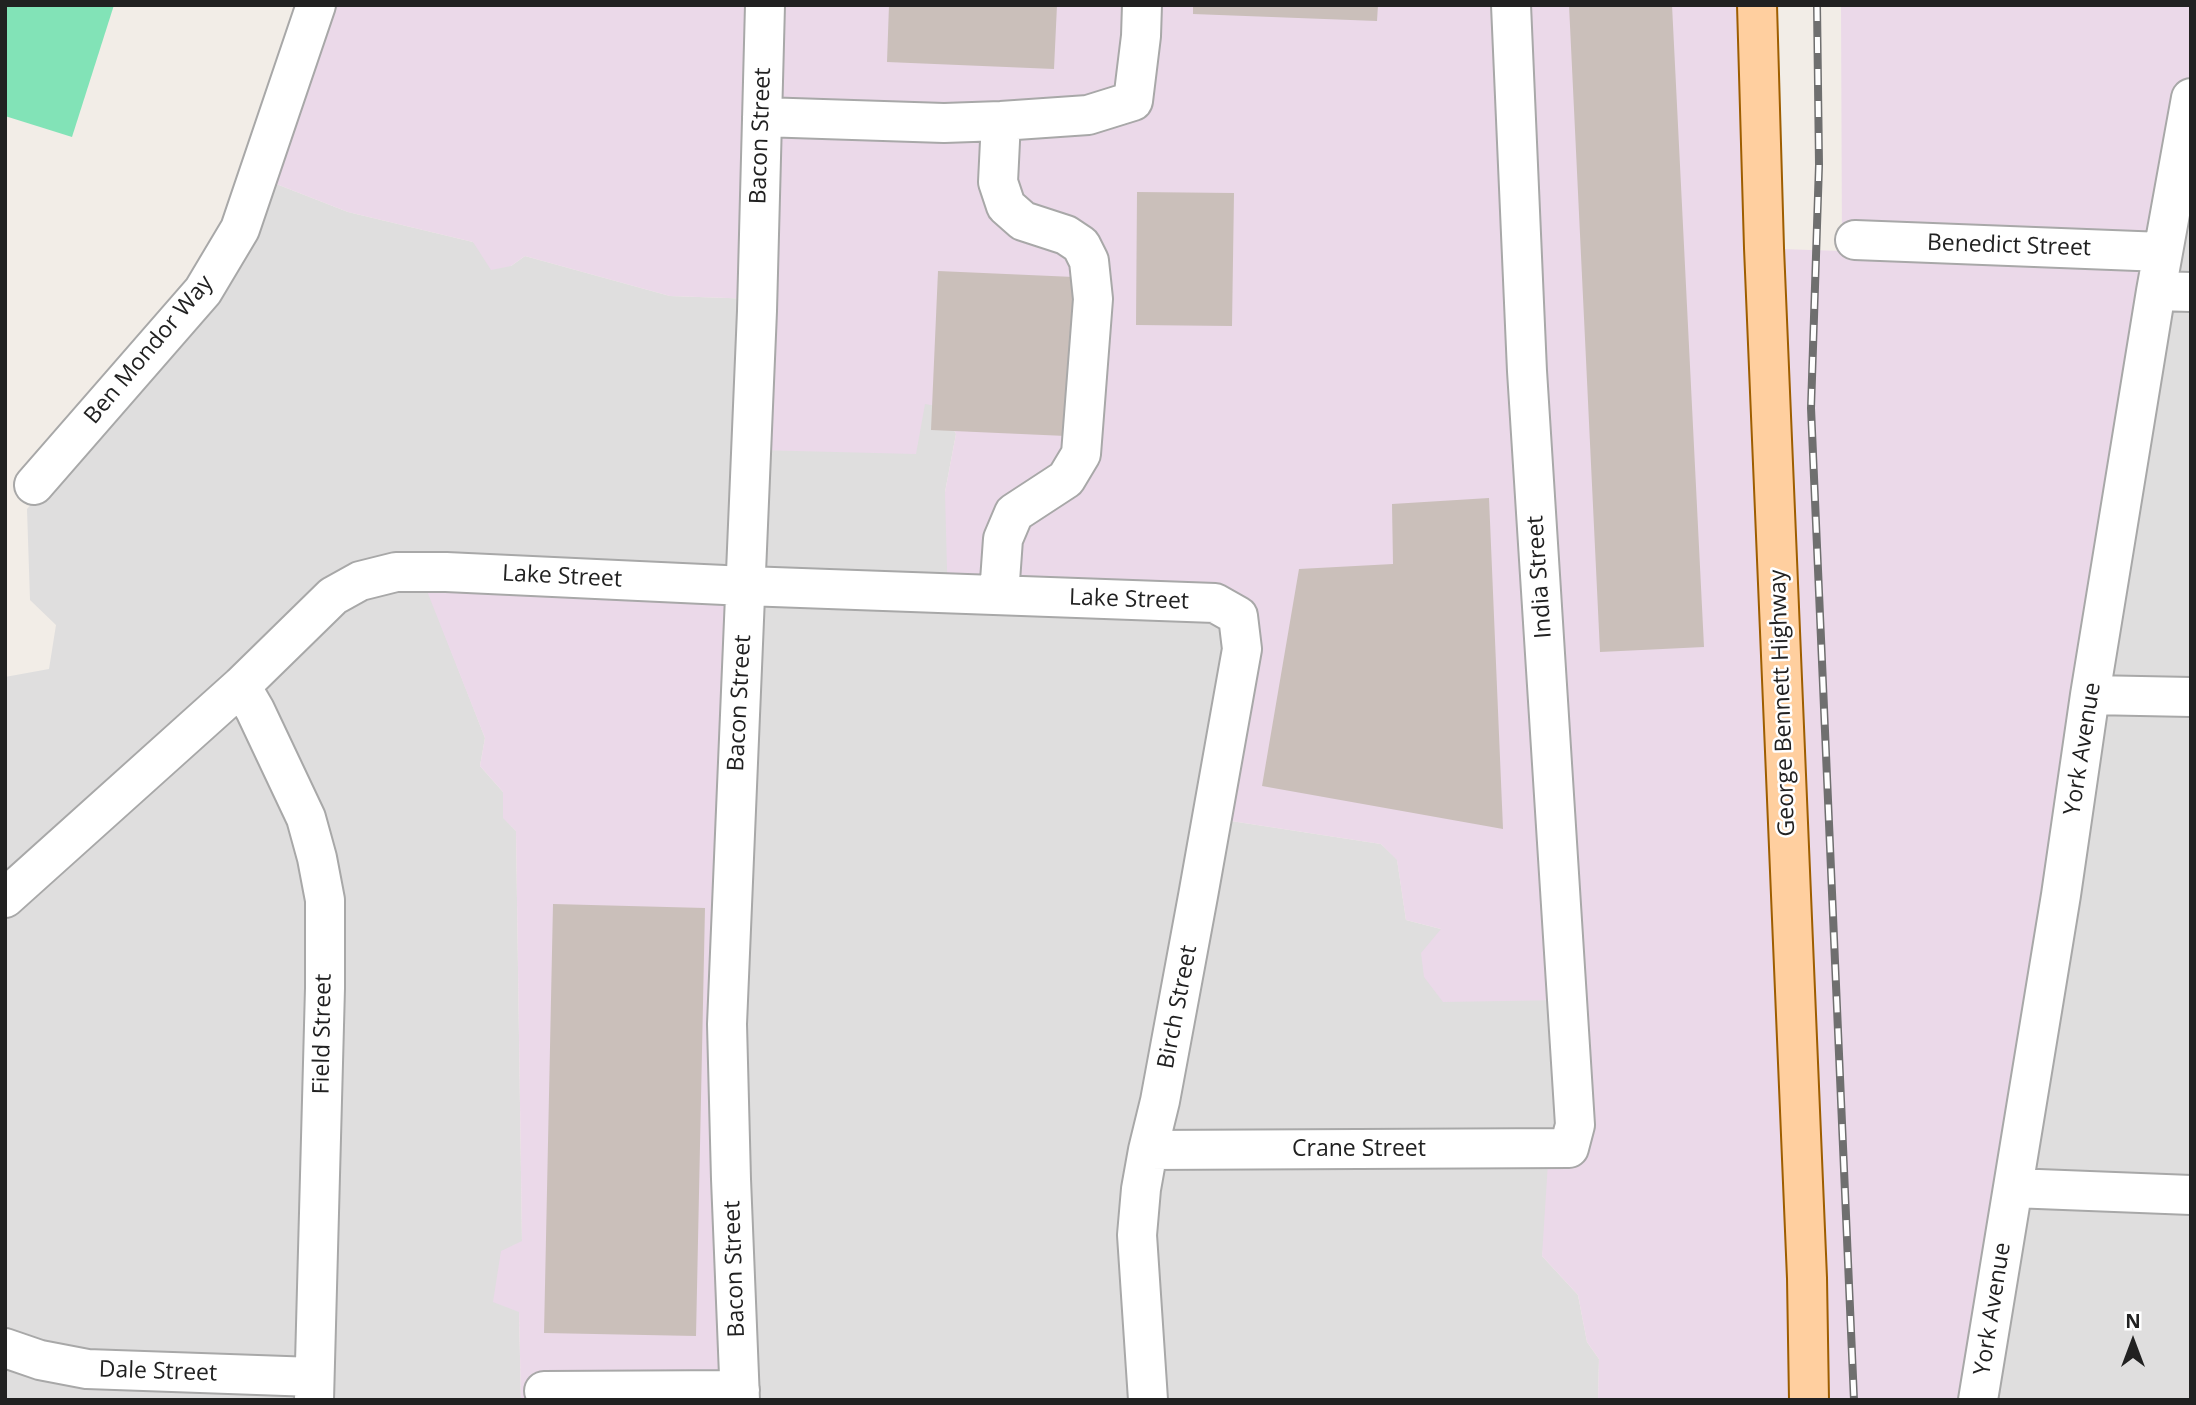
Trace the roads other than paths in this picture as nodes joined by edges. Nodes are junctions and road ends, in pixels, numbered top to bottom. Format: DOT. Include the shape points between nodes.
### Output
graph roads {
  1 [pos="316,5"];
  2 [pos="765,5"];
  3 [pos="1142,5"];
  4 [pos="1511,5"];
  5 [pos="1757,5"];
  6 [pos="2191,98"];
  7 [pos="762,117"];
  8 [pos="1001,121"];
  9 [pos="1855,240"];
  10 [pos="2163,252"];
  11 [pos="2174,291"];
  12 [pos="34,485"];
  13 [pos="746,586"];
  14 [pos="999,595"];
  15 [pos="1238,616"];
  16 [pos="241,686"];
  17 [pos="2090,695"];
  18 [pos="2191,697"];
  19 [pos="5,898"];
  20 [pos="1569,1148"];
  21 [pos="1148,1150"];
  22 [pos="2013,1188"];
  23 [pos="2191,1195"];
  24 [pos="5,1348"];
  25 [pos="314,1388"];
  26 [pos="544,1391"];
  27 [pos="740,1395"];
  28 [pos="1148,1400"];
  29 [pos="1810,1400"];
  30 [pos="1978,1400"];
  1 -- 12 [label="street, Ben Mondor Way" via="240,229 203,291"];
  2 -- 7 [label="street, Bacon Street"];
  3 -- 8 [label="street" via="1133,101 1088,115"];
  4 -- 20 [label="street, India Street" via="1527,371 1575,1125"];
  5 -- 29 [label="main road, George Bennett Highway"];
  6 -- 10 [label="street, York Avenue"];
  7 -- 8 [label="street"];
  7 -- 13 [label="street, Bacon Street"];
  8 -- 14 [label="street" via="998,182 1006,206 1023,221 1066,235 1081,245 1089,261 1093,299 1081,453 1066,479 1014,513 1003,539"];
  9 -- 10 [label="street, Benedict Street"];
  10 -- 11 [label="street, York Avenue"];
  11 -- 17 [label="street, York Avenue"];
  13 -- 14 [label="street, Lake Street"];
  13 -- 16 [label="street, Lake Street" via="396,572 360,581 332,596"];
  13 -- 27 [label="street, Bacon Street" via="727,1024"];
  14 -- 15 [label="street, Lake Street" via="1215,603"];
  15 -- 21 [label="street, Birch Street" via="1239,662"];
  16 -- 19 [label="street, Lake Street"];
  16 -- 25 [label="street, Field Street" via="306,818 325,900"];
  17 -- 18 [label="street"];
  17 -- 22 [label="street, York Avenue"];
  20 -- 21 [label="street, Crane Street"];
  21 -- 28 [label="street, Birch Street" via="1137,1235"];
  22 -- 23 [label="street"];
  22 -- 30 [label="street, York Avenue"];
  24 -- 25 [label="street, Dale Street" via="86,1370"];
  26 -- 27 [label="street"];
}
